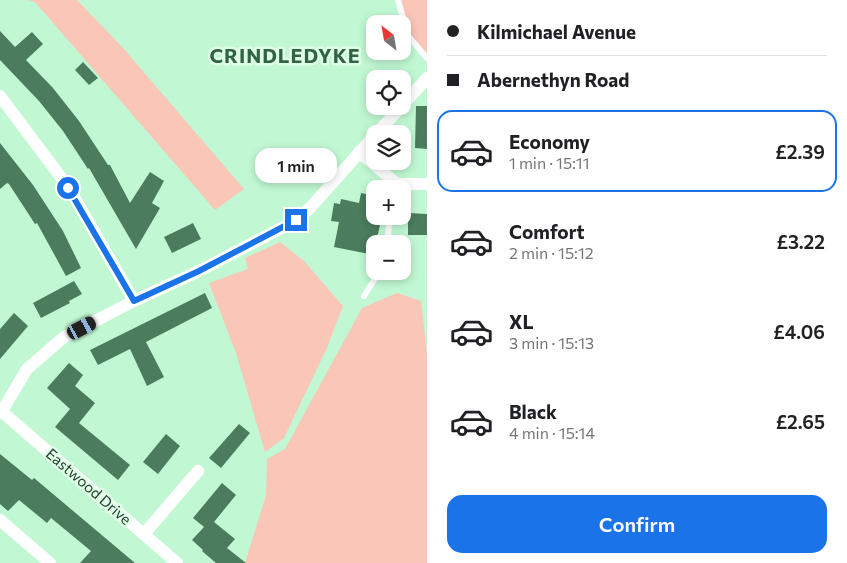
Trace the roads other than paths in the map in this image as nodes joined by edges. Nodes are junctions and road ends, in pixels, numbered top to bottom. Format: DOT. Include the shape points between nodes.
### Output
graph roads {
  1 [pos="398,0"];
  2 [pos="427,58"];
  3 [pos="427,78"];
  4 [pos="0,96"];
  5 [pos="411,96"];
  6 [pos="394,115"];
  7 [pos="384,125"];
  8 [pos="366,145"];
  9 [pos="359,152"];
  10 [pos="388,180"];
  11 [pos="427,184"];
  12 [pos="411,185"];
  13 [pos="374,280"];
  14 [pos="364,296"];
  15 [pos="134,301"];
  16 [pos="1,411"];
  17 [pos="198,471"];
  18 [pos="0,520"];
  19 [pos="144,534"];
  20 [pos="50,563"];
  21 [pos="178,563"];
  1 -- 2 [label="lane" via="408,36"];
  3 -- 5 [label="street"];
  4 -- 15 [label="street" via="68,188"];
  6 -- 7 [label="street"];
  8 -- 9 [label="street"];
  9 -- 10 [label="street"];
  9 -- 15 [label="street" via="311,208 296,220"];
  11 -- 12 [label="street"];
  13 -- 14 [label="lane"];
  15 -- 16 [label="street" via="64,337 26,369"];
  16 -- 19 [label="street, Eastwood Drive"];
  17 -- 19 [label="street"];
  18 -- 20 [label="street"];
  19 -- 21 [label="street, Eastwood Drive"];
}
